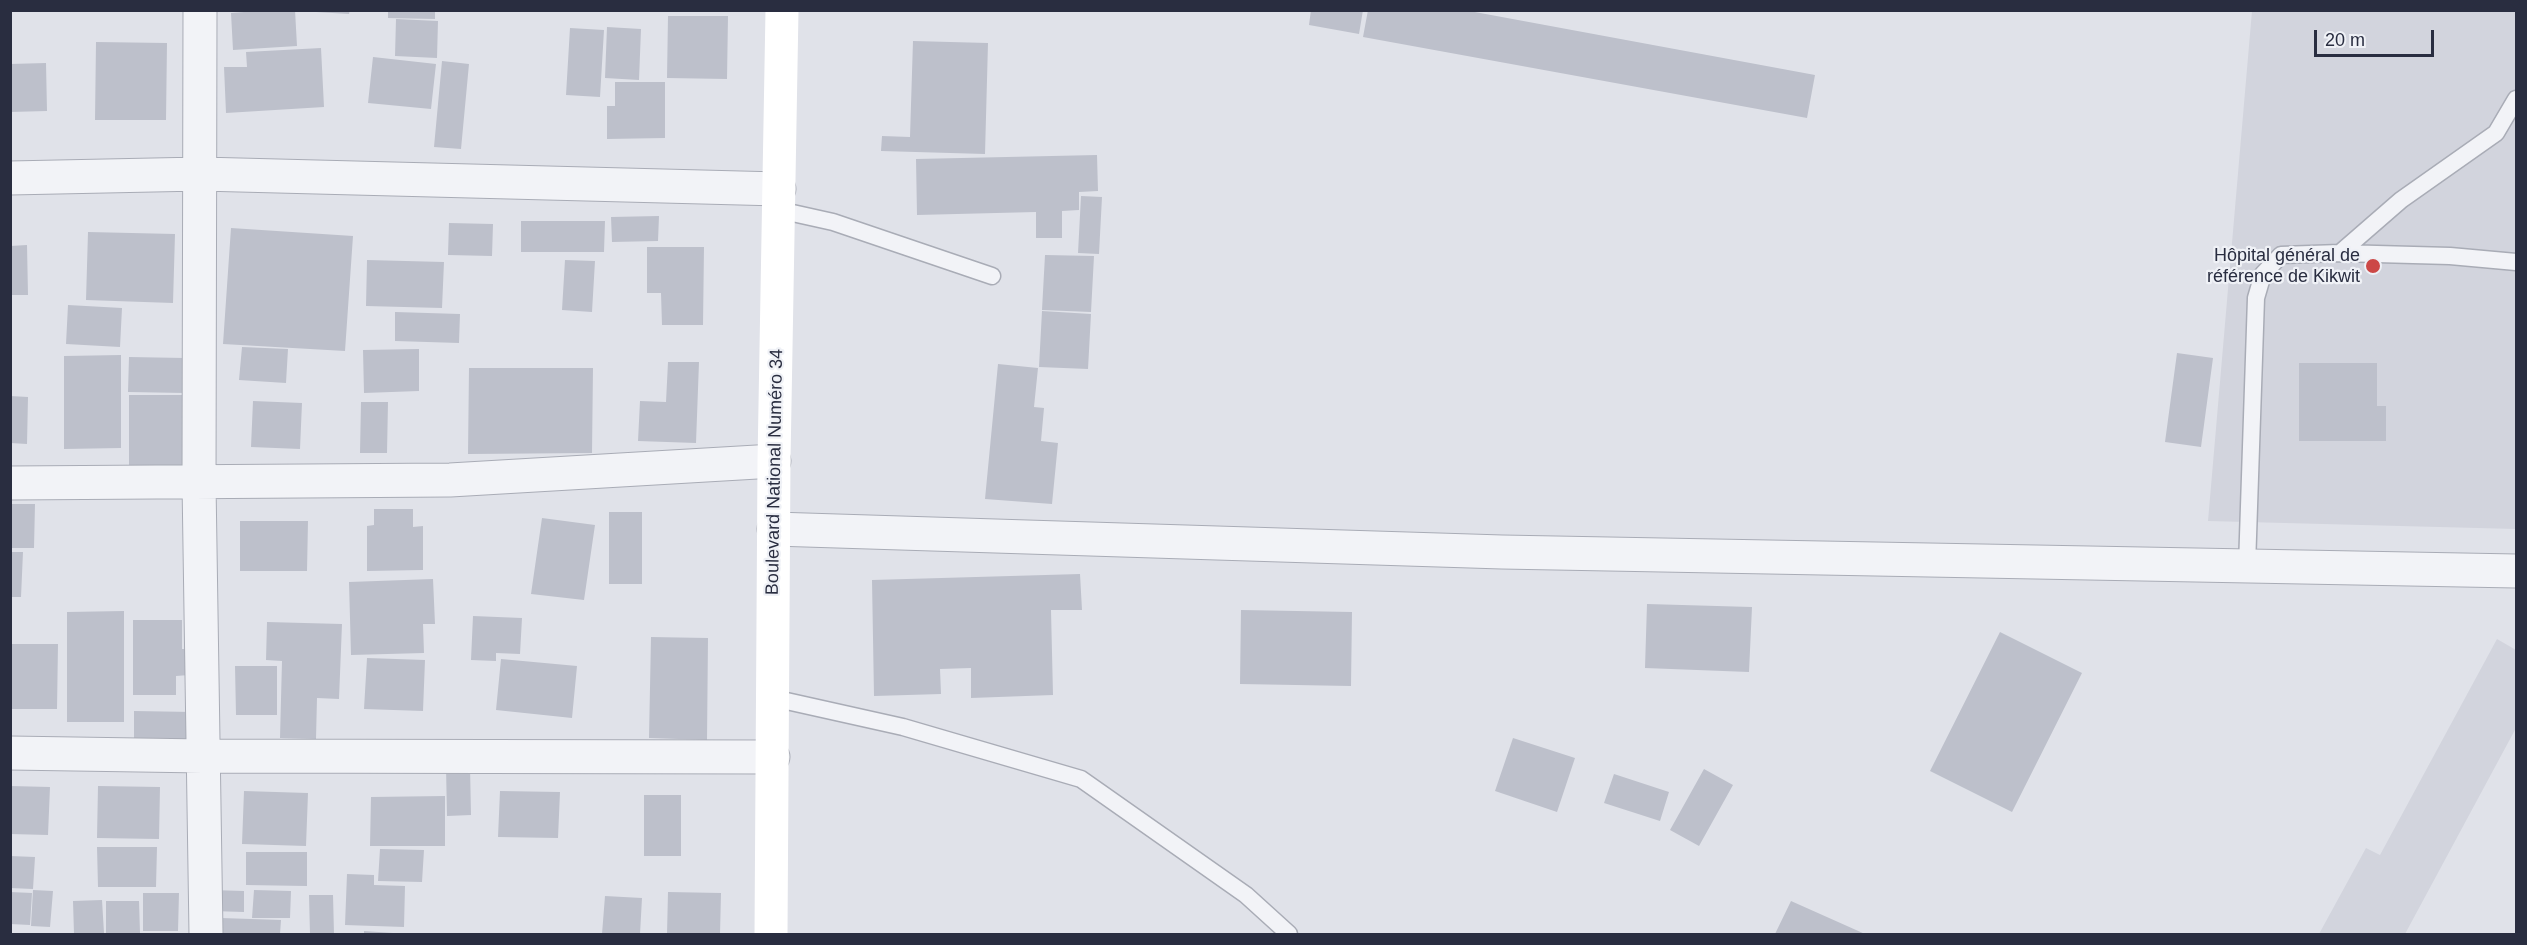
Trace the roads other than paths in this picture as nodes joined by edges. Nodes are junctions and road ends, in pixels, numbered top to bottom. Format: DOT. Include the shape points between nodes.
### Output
graph roads {
  1 [pos="200,10"];
  2 [pos="782,10"];
  3 [pos="2517,99"];
  4 [pos="201,174"];
  5 [pos="10,178"];
  6 [pos="779,200"];
  7 [pos="2340,253"];
  8 [pos="2517,262"];
  9 [pos="992,276"];
  10 [pos="774,461"];
  11 [pos="10,483"];
  12 [pos="199,483"];
  13 [pos="774,529"];
  14 [pos="2247,566"];
  15 [pos="2517,571"];
  16 [pos="773,698"];
  17 [pos="10,753"];
  18 [pos="203,756"];
  19 [pos="773,757"];
  20 [pos="206,934"];
  21 [pos="771,934"];
  22 [pos="1289,934"];
  1 -- 4 [label="street"];
  2 -- 6 [label="main road, Boulevard National Numéro 34"];
  3 -- 7 [label="lane" via="2496,134 2401,200"];
  4 -- 5 [label="street"];
  4 -- 6 [label="street"];
  4 -- 12 [label="street"];
  6 -- 9 [label="lane"];
  6 -- 10 [label="main road, Boulevard National Numéro 34"];
  7 -- 8 [label="lane"];
  7 -- 14 [label="lane" via="2281,255 2263,274 2256,298"];
  10 -- 12 [label="street" via="450,480"];
  10 -- 13 [label="main road, Boulevard National Numéro 34"];
  11 -- 12 [label="street"];
  12 -- 18 [label="street"];
  13 -- 14 [label="street" via="1514,552"];
  13 -- 16 [label="main road, Boulevard National Numéro 34"];
  14 -- 15 [label="street"];
  16 -- 19 [label="main road, Boulevard National Numéro 34"];
  16 -- 22 [label="lane" via="903,727 1082,779 1246,895"];
  17 -- 18 [label="street"];
  18 -- 19 [label="street"];
  18 -- 20 [label="street"];
  19 -- 21 [label="main road, Boulevard National Numéro 34"];
}
